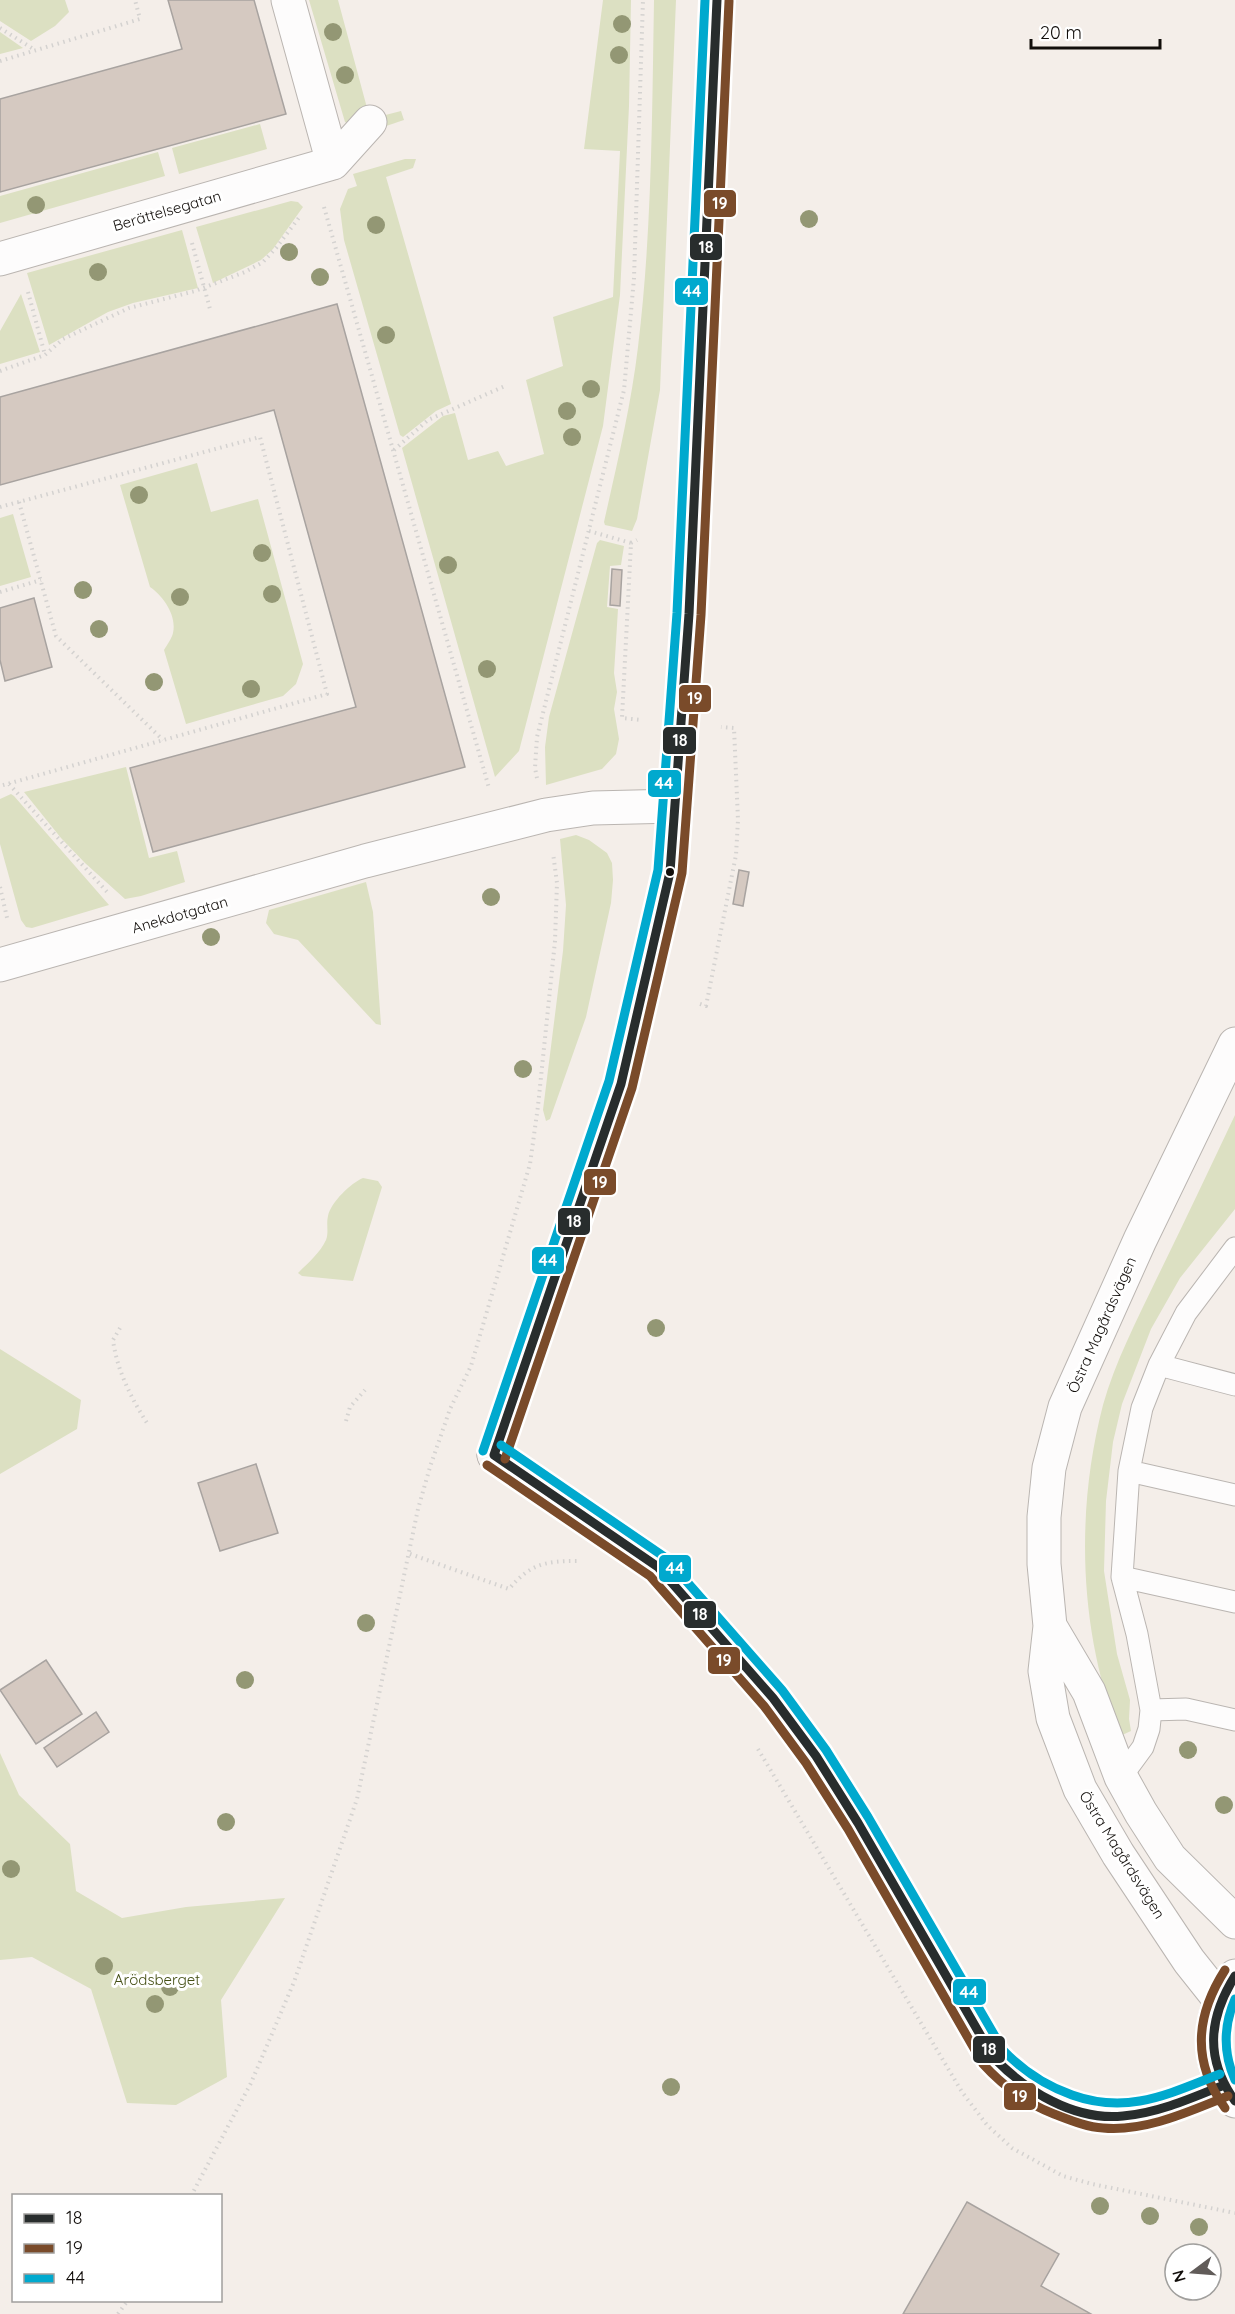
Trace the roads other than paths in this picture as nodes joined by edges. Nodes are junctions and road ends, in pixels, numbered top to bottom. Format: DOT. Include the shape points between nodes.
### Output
graph roads {
  1 [pos="288,0"];
  2 [pos="717,0"];
  3 [pos="370,122"];
  4 [pos="322,172"];
  5 [pos="9,257"];
  6 [pos="676,806"];
  7 [pos="0,965"];
  8 [pos="1235,1044"];
  9 [pos="1233,1252"];
  10 [pos="1159,1365"];
  11 [pos="1235,1385"];
  12 [pos="494,1455"];
  13 [pos="1129,1471"];
  14 [pos="1235,1495"];
  15 [pos="1122,1577"];
  16 [pos="1235,1602"];
  17 [pos="1050,1626"];
  18 [pos="1151,1710"];
  19 [pos="1235,1720"];
  20 [pos="1121,1778"];
  21 [pos="1235,1923"];
  22 [pos="1228,1988"];
  23 [pos="1229,2093"];
  1 -- 4 [label="street"];
  2 -- 6 [label="main road"];
  3 -- 4 [label="street"];
  4 -- 5 [label="street, Berättelsegatan"];
  6 -- 7 [label="street, Anekdotgatan" via="593,808 537,818 365,861"];
  6 -- 12 [label="main road" via="670,872 621,1084"];
  8 -- 17 [label="street, Östra Magårdsvägen" via="1065,1407 1049,1468 1044,1517"];
  9 -- 10 [label="lane" via="1186,1313"];
  10 -- 11 [label="lane"];
  10 -- 13 [label="lane" via="1142,1408"];
  12 -- 23 [label="street" via="658,1567 773,1698 858,1823 993,2057 1017,2082 1092,2115 1124,2116"];
  13 -- 14 [label="lane"];
  13 -- 15 [label="lane"];
  15 -- 16 [label="lane"];
  15 -- 18 [label="lane"];
  17 -- 20 [label="street, Östra Magårdsvägen" via="1089,1692"];
  17 -- 22 [label="street, Östra Magårdsvägen" via="1045,1671 1053,1718 1080,1789 1182,1951"];
  18 -- 19 [label="lane" via="1186,1709"];
  18 -- 20 [label="lane" via="1143,1747"];
  20 -- 21 [label="street, Östra Magårdsvägen" via="1170,1858"];
  22 -- 23 [label="street" via="1214,2021 1212,2043"];
}
